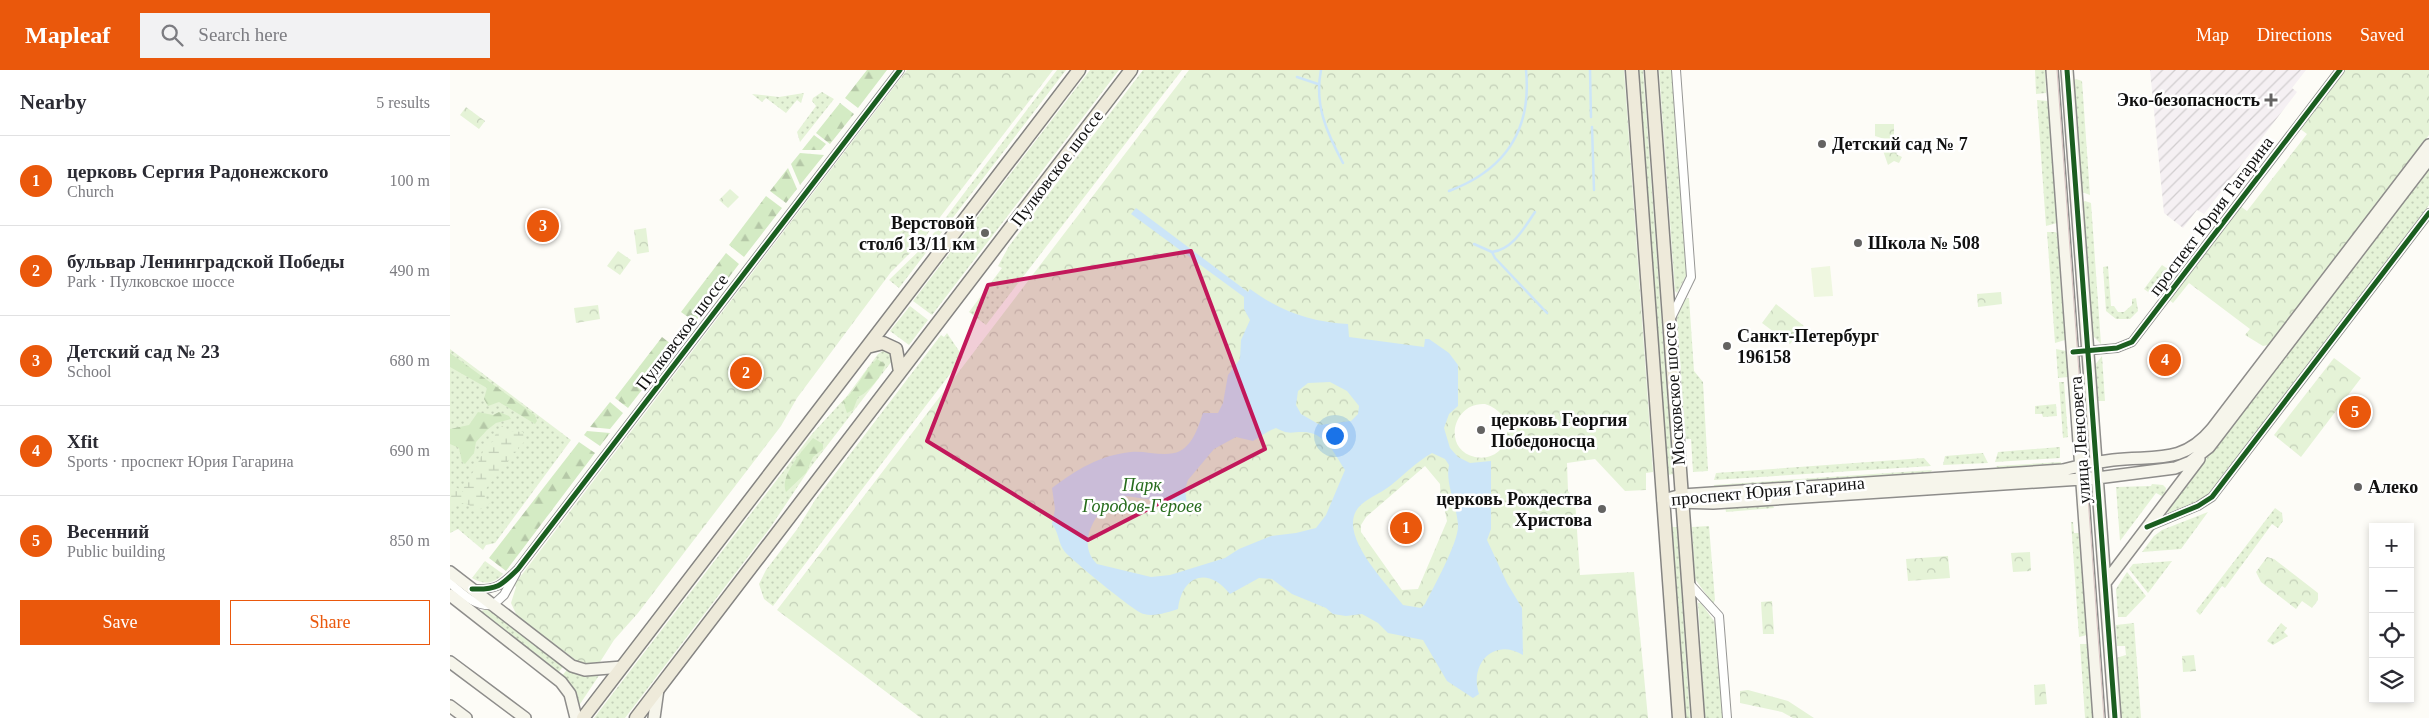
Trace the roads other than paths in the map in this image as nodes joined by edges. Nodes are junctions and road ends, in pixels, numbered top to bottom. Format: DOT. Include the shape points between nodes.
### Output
graph roads {
  1 [pos="900,70"];
  2 [pos="1079,70"];
  3 [pos="1131,70"];
  4 [pos="1632,70"];
  5 [pos="1651,70"];
  6 [pos="1676,70"];
  7 [pos="2052,70"];
  8 [pos="2067,70"];
  9 [pos="2340,70"];
  10 [pos="2429,145"];
  11 [pos="2429,159"];
  12 [pos="2429,213"];
  13 [pos="1669,322"];
  14 [pos="867,347"];
  15 [pos="2088,351"];
  16 [pos="2073,352"];
  17 [pos="900,372"];
  18 [pos="2208,447"];
  19 [pos="2096,462"];
  20 [pos="2081,466"];
  21 [pos="2097,478"];
  22 [pos="2082,479"];
  23 [pos="1663,500"];
  24 [pos="1682,500"];
  25 [pos="2147,527"];
  26 [pos="518,569"];
  27 [pos="450,572"];
  28 [pos="1688,581"];
  29 [pos="2105,583"];
  30 [pos="450,584"];
  31 [pos="2089,584"];
  32 [pos="472,589"];
  33 [pos="504,595"];
  34 [pos="450,596"];
  35 [pos="493,605"];
  36 [pos="512,619"];
  37 [pos="450,662"];
  38 [pos="622,667"];
  39 [pos="658,689"];
  40 [pos="450,706"];
  41 [pos="466,718"];
  42 [pos="524,718"];
  43 [pos="576,718"];
  44 [pos="584,718"];
  45 [pos="636,718"];
  46 [pos="654,718"];
  47 [pos="1678,718"];
  48 [pos="1698,718"];
  49 [pos="1727,718"];
  50 [pos="2099,718"];
  51 [pos="2114,718"];
  1 -- 26 [label="street, Пулковское шоссе"];
  2 -- 14 [label="main road"];
  3 -- 17 [label="main road, Пулковское шоссе"];
  4 -- 23 [label="main road, Московское шоссе"];
  5 -- 13 [label="main road, Московское шоссе"];
  6 -- 13 [label="street" via="1691,277"];
  7 -- 16 [label="main road, улица Ленсовета"];
  8 -- 15 [label="main road, улица Ленсовета"];
  9 -- 15 [label="street, проспект Юрия Гагарина" via="2132,342 2117,348"];
  10 -- 19 [label="main road, проспект Юрия Гагарина" via="2201,441 2174,455"];
  11 -- 18 [label="main road, проспект Юрия Гагарина"];
  12 -- 25 [label="street" via="2212,497"];
  13 -- 24 [label="main road, Московское шоссе"];
  14 -- 17 [label="main road" via="883,343 896,349"];
  14 -- 38 [label="main road"];
  15 -- 16 [label="street, проспект Юрия Гагарина"];
  15 -- 19 [label="main road, улица Ленсовета"];
  16 -- 20 [label="main road, улица Ленсовета"];
  17 -- 39 [label="main road, Пулковское шоссе"];
  18 -- 21 [label="main road, проспект Юрия Гагарина" via="2190,462 2175,468"];
  18 -- 25 [label="main road"];
  19 -- 20 [label="main road, проспект Юрия Гагарина"];
  19 -- 21 [label="main road, улица Ленсовета"];
  20 -- 22 [label="main road, улица Ленсовета"];
  20 -- 24 [label="main road, проспект Юрия Гагарина"];
  21 -- 22 [label="main road, проспект Юрия Гагарина"];
  21 -- 29 [label="main road, улица Ленсовета"];
  22 -- 24 [label="main road, проспект Юрия Гагарина"];
  22 -- 31 [label="main road, улица Ленсовета"];
  23 -- 24 [label="main road, проспект Юрия Гагарина"];
  23 -- 47 [label="main road, Московское шоссе"];
  24 -- 28 [label="main road, Московское шоссе"];
  25 -- 29 [label="main road"];
  26 -- 32 [label="street, Пулковское шоссе" via="501,585 491,589"];
  26 -- 33 [label="street, Пулковское шоссе"];
  27 -- 32 [label="main road"];
  28 -- 48 [label="main road, Московское шоссе"];
  28 -- 49 [label="street" via="1718,616"];
  29 -- 31 [label="main road"];
  29 -- 51 [label="main road, улица Ленсовета"];
  30 -- 35 [label="street" via="475,603"];
  31 -- 50 [label="main road, улица Ленсовета"];
  32 -- 35 [label="main road"];
  33 -- 35 [label="street, Пулковское шоссе"];
  33 -- 36 [label="street" via="504,606"];
  34 -- 43 [label="main road" via="564,685 570,694"];
  35 -- 36 [label="main road"];
  36 -- 38 [label="main road" via="578,669"];
  37 -- 42 [label="main road"];
  38 -- 44 [label="main road"];
  39 -- 45 [label="main road, Пулковское шоссе"];
  39 -- 46 [label="main road"];
  40 -- 41 [label="main road"];
}
